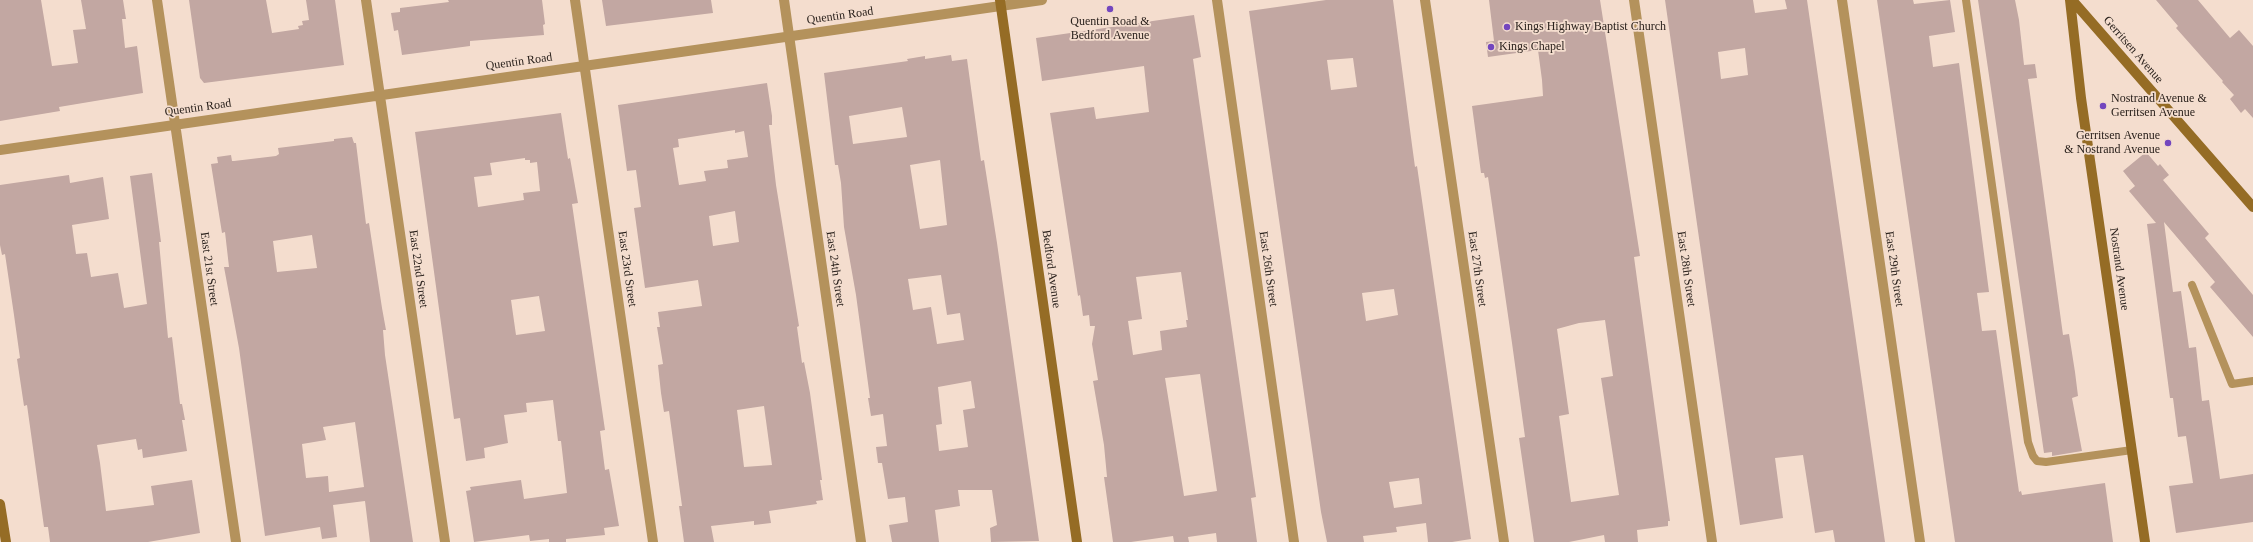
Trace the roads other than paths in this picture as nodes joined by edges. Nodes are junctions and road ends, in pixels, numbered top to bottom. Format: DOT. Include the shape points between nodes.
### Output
graph roads {
  1 [pos="157,0"];
  2 [pos="366,0"];
  3 [pos="575,0"];
  4 [pos="784,0"];
  5 [pos="1042,0"];
  6 [pos="1217,0"];
  7 [pos="1425,0"];
  8 [pos="1634,0"];
  9 [pos="1842,0"];
  10 [pos="1966,0"];
  11 [pos="2071,0"];
  12 [pos="1001,3"];
  13 [pos="789,36"];
  14 [pos="585,66"];
  15 [pos="380,95"];
  16 [pos="175,125"];
  17 [pos="0,150"];
  18 [pos="2253,208"];
  19 [pos="2192,285"];
  20 [pos="2253,381"];
  21 [pos="2132,450"];
  22 [pos="0,504"];
  23 [pos="6,542"];
  24 [pos="236,542"];
  25 [pos="444,542"];
  26 [pos="653,542"];
  27 [pos="861,542"];
  28 [pos="1077,542"];
  29 [pos="1294,542"];
  30 [pos="1504,542"];
  31 [pos="1712,542"];
  32 [pos="1920,542"];
  33 [pos="2145,542"];
  1 -- 16 [label="street, East 21st Street"];
  2 -- 15 [label="street, East 22nd Street"];
  3 -- 14 [label="street, East 23rd Street"];
  4 -- 13 [label="street, East 24th Street"];
  5 -- 12 [label="street, Quentin Road"];
  6 -- 29 [label="street, East 26th Street"];
  7 -- 30 [label="street, East 27th Street"];
  8 -- 31 [label="street, East 28th Street"];
  9 -- 32 [label="street, East 29th Street"];
  10 -- 21 [label="lane" via="2028,442 2033,456 2037,461 2046,462"];
  11 -- 18 [label="main road, Gerritsen Avenue"];
  11 -- 21 [label="main road, Nostrand Avenue" via="2082,109"];
  12 -- 13 [label="street, Quentin Road"];
  12 -- 28 [label="main road, Bedford Avenue"];
  13 -- 14 [label="street, Quentin Road"];
  13 -- 27 [label="street, East 24th Street"];
  14 -- 15 [label="street, Quentin Road"];
  14 -- 26 [label="street, East 23rd Street"];
  15 -- 16 [label="street, Quentin Road"];
  15 -- 25 [label="street, East 22nd Street"];
  16 -- 17 [label="street, Quentin Road"];
  16 -- 24 [label="street, East 21st Street"];
  19 -- 20 [label="lane" via="2232,384"];
  21 -- 33 [label="main road, Nostrand Avenue"];
  22 -- 23 [label="main road"];
}
